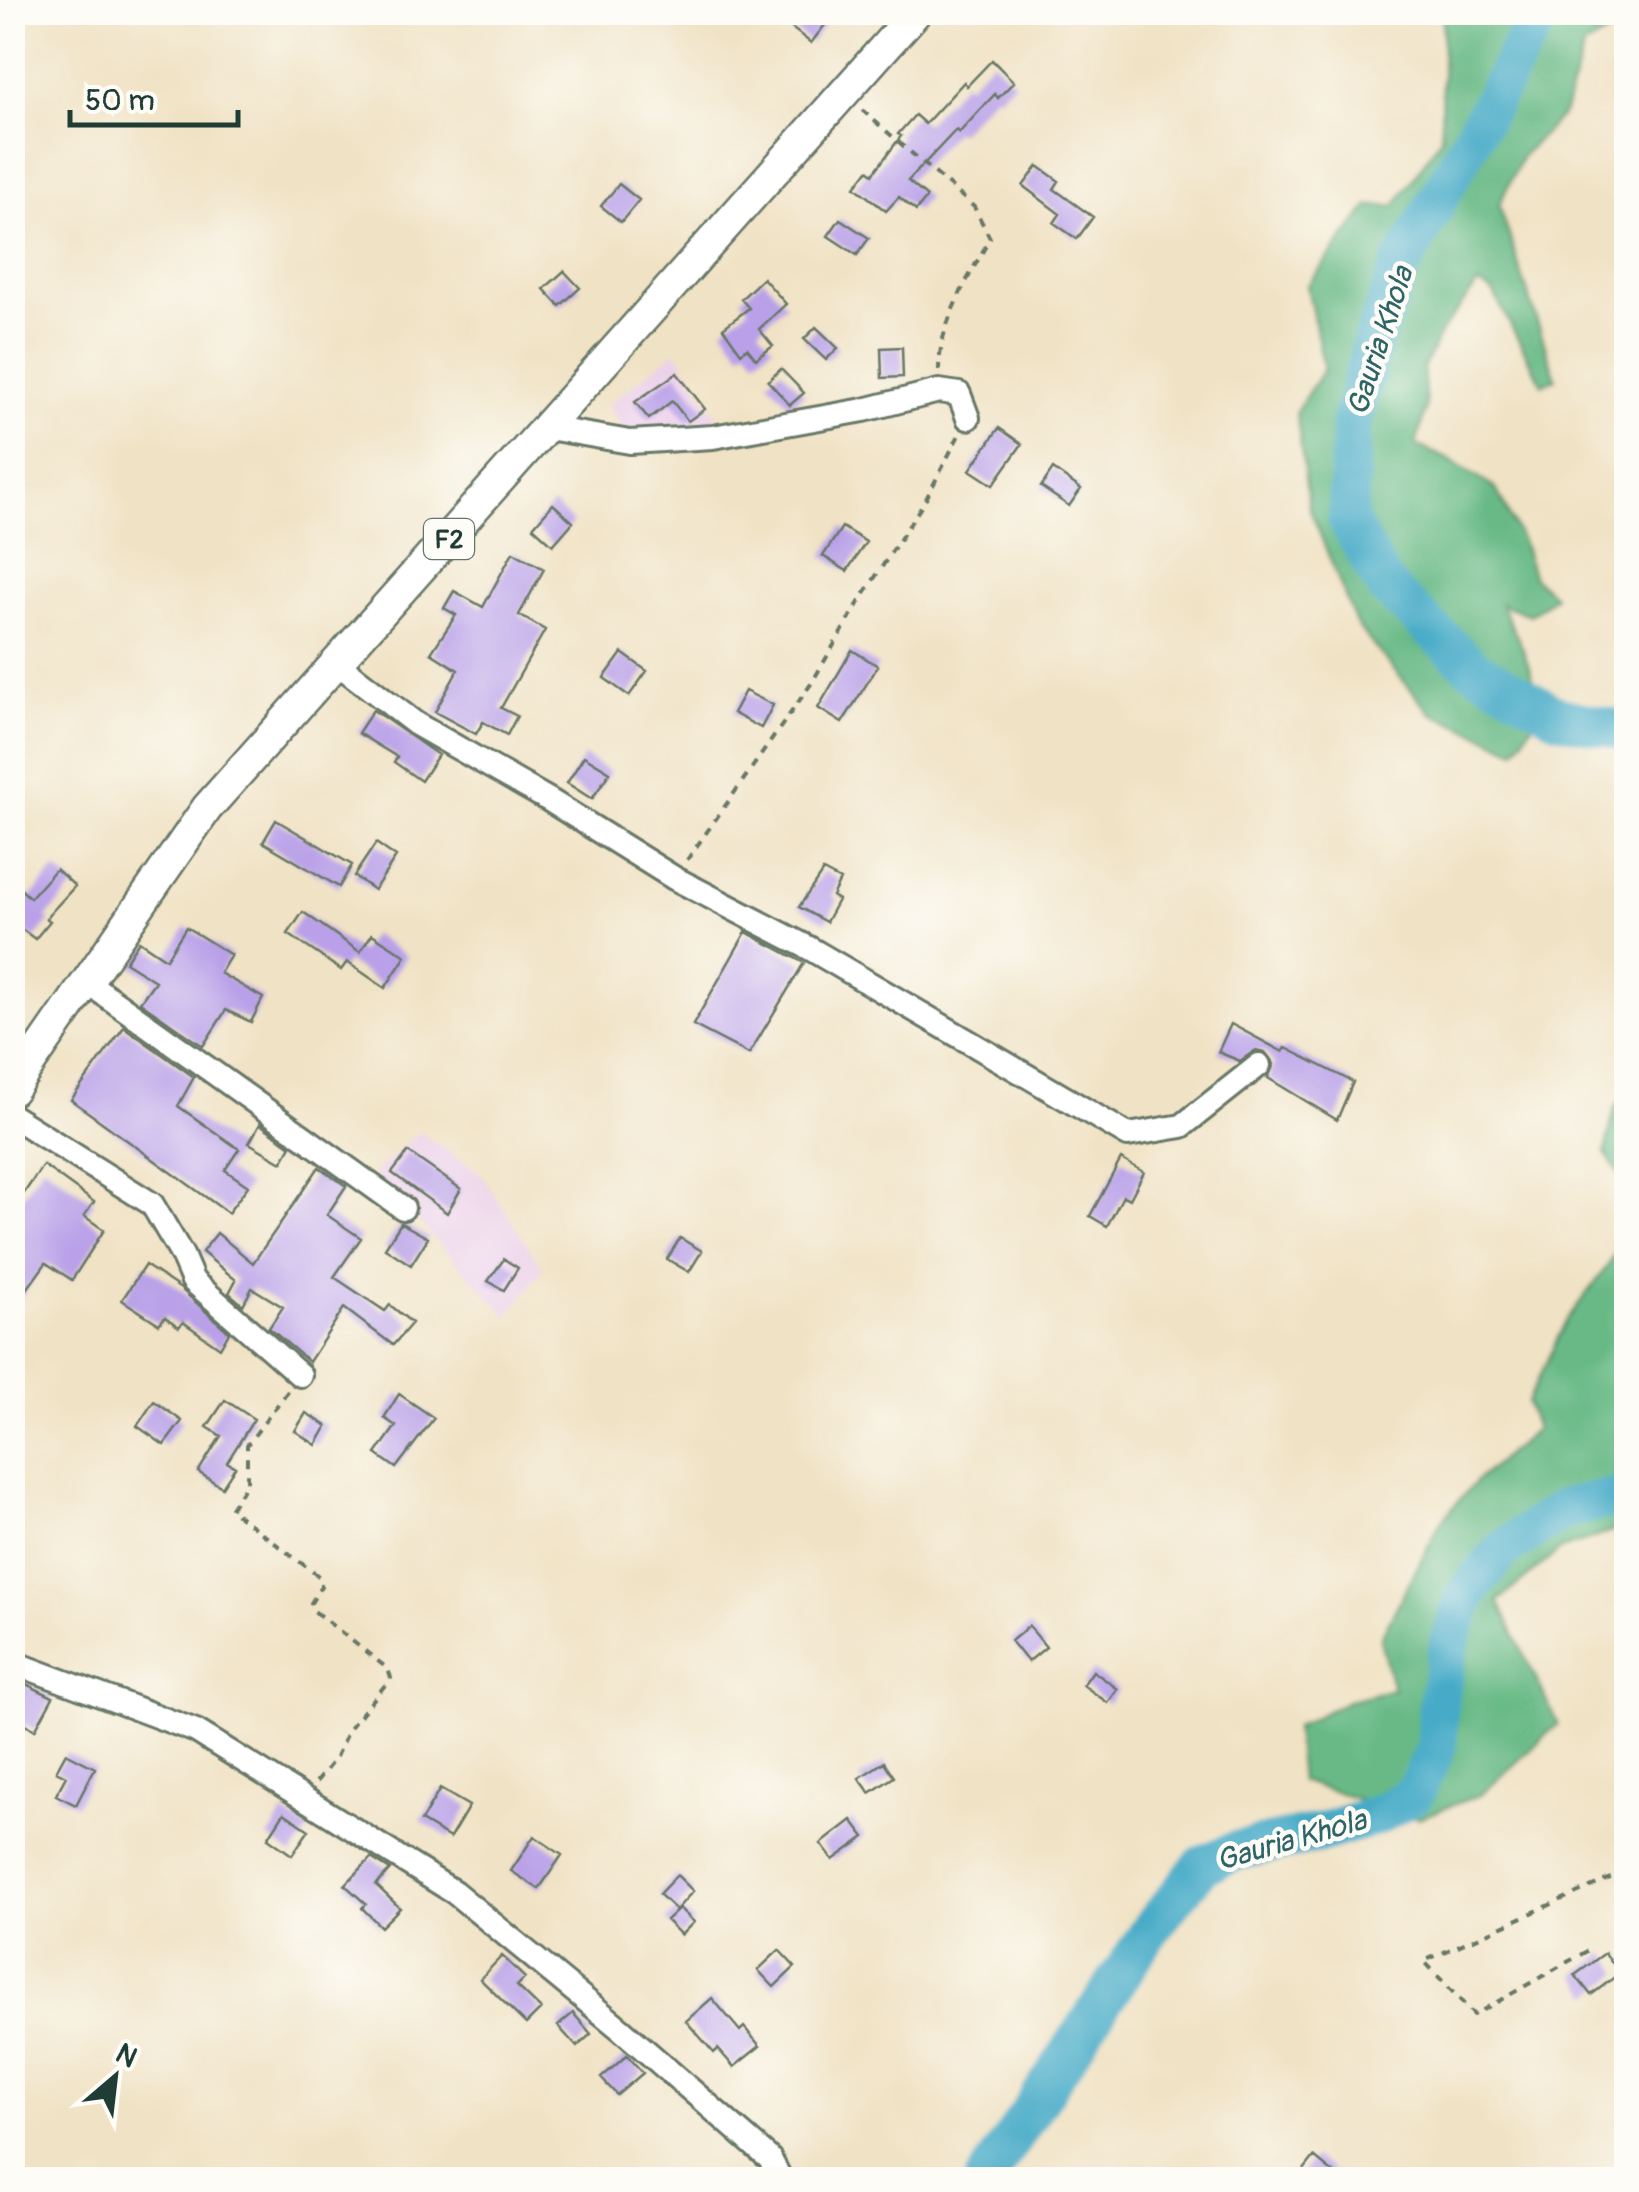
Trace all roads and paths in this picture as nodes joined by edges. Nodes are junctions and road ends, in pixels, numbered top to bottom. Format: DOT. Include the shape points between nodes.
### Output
graph roads {
  1 [pos="910,14"];
  2 [pos="844,94"];
  3 [pos="939,392"];
  4 [pos="968,418"];
  5 [pos="548,428"];
  6 [pos="337,663"];
  7 [pos="674,878"];
  8 [pos="87,982"];
  9 [pos="1259,1065"];
  10 [pos="12,1090"];
  11 [pos="12,1116"];
  12 [pos="402,1208"];
  13 [pos="300,1375"];
  14 [pos="12,1662"];
  15 [pos="311,1803"];
  16 [pos="1626,1871"];
  17 [pos="1587,1951"];
  18 [pos="781,2180"];
  1 -- 2 [label="main road, F2"];
  2 -- 3 [label="path" via="974,207 990,238 956,300 939,354"];
  2 -- 5 [label="main road, F2"];
  3 -- 4 [label="street" via="959,394"];
  3 -- 5 [label="street" via="713,438 630,442"];
  4 -- 7 [label="path" via="812,684"];
  5 -- 6 [label="main road, F2"];
  6 -- 7 [label="street" via="416,724"];
  6 -- 8 [label="main road, F2" via="207,808"];
  7 -- 9 [label="street" via="809,948 1128,1135 1182,1126"];
  8 -- 10 [label="main road, F2"];
  8 -- 12 [label="street"];
  11 -- 13 [label="street" via="152,1204 193,1281"];
  13 -- 15 [label="path" via="247,1445 247,1483 230,1508 321,1578 314,1611 391,1678 316,1779"];
  14 -- 15 [label="street" via="196,1731"];
  15 -- 18 [label="street" via="454,1892 770,2160"];
  16 -- 17 [label="path" via="1424,1962 1474,2015"];
}
